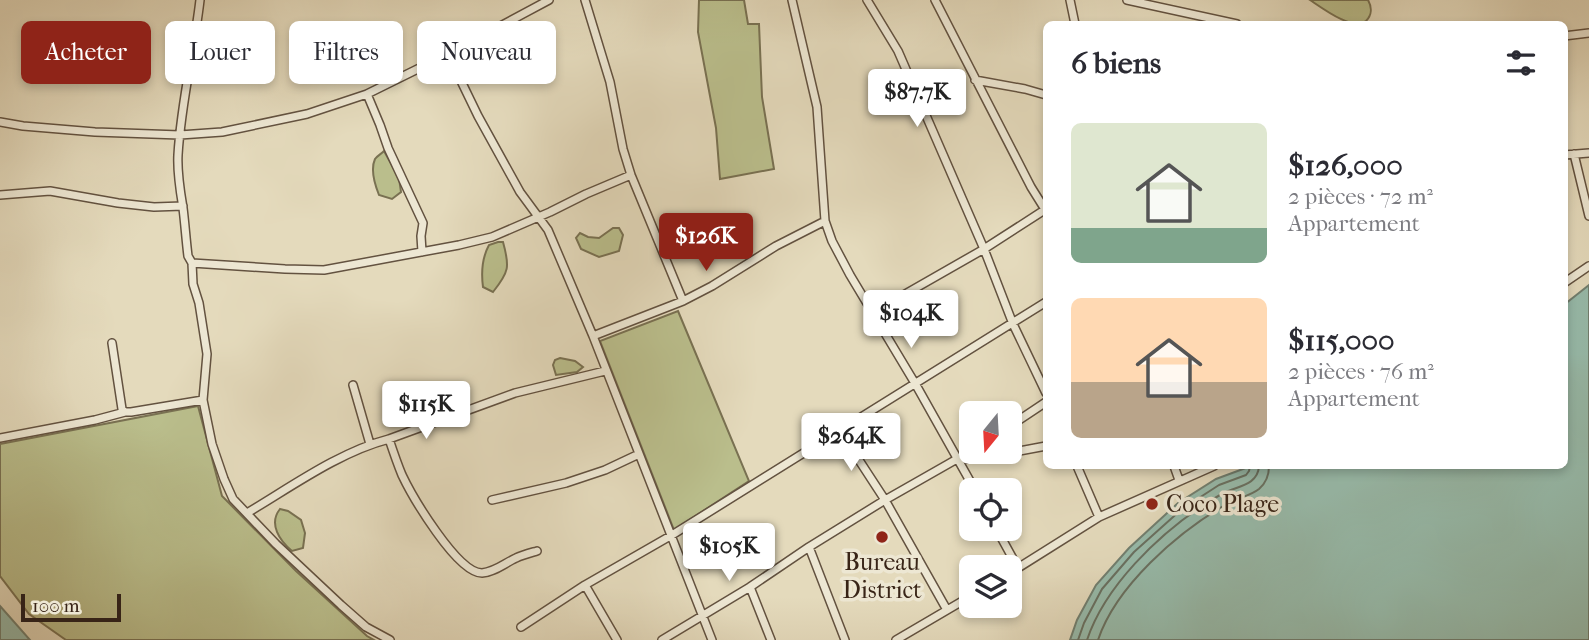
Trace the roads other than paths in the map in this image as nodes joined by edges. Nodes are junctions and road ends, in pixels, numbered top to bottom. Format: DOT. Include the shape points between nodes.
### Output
graph roads {
  1 [pos="200,0"];
  2 [pos="549,0"];
  3 [pos="586,0"];
  4 [pos="792,0"];
  5 [pos="867,0"];
  6 [pos="936,0"];
  7 [pos="1070,0"];
  8 [pos="1127,0"];
  9 [pos="510,21"];
  10 [pos="1074,21"];
  11 [pos="1223,21"];
  12 [pos="1589,33"];
  13 [pos="1568,36"];
  14 [pos="417,69"];
  15 [pos="975,80"];
  16 [pos="463,84"];
  17 [pos="367,94"];
  18 [pos="1043,94"];
  19 [pos="0,122"];
  20 [pos="180,135"];
  21 [pos="1589,153"];
  22 [pos="1568,155"];
  23 [pos="1574,155"];
  24 [pos="631,175"];
  25 [pos="0,195"];
  26 [pos="1043,205"];
  27 [pos="183,206"];
  28 [pos="1043,211"];
  29 [pos="1589,216"];
  30 [pos="538,217"];
  31 [pos="825,220"];
  32 [pos="984,249"];
  33 [pos="422,252"];
  34 [pos="192,263"];
  35 [pos="1589,266"];
  36 [pos="1568,280"];
  37 [pos="683,301"];
  38 [pos="1043,304"];
  39 [pos="872,313"];
  40 [pos="1013,324"];
  41 [pos="593,336"];
  42 [pos="112,342"];
  43 [pos="606,371"];
  44 [pos="353,384"];
  45 [pos="916,385"];
  46 [pos="1043,387"];
  47 [pos="203,400"];
  48 [pos="1043,404"];
  49 [pos="125,412"];
  50 [pos="1022,418"];
  51 [pos="840,430"];
  52 [pos="0,439"];
  53 [pos="389,439"];
  54 [pos="370,444"];
  55 [pos="1043,447"];
  56 [pos="639,454"];
  57 [pos="958,459"];
  58 [pos="1078,469"];
  59 [pos="1175,469"];
  60 [pos="1206,469"];
  61 [pos="968,478"];
  62 [pos="1179,480"];
  63 [pos="492,500"];
  64 [pos="885,500"];
  65 [pos="247,513"];
  66 [pos="1099,517"];
  67 [pos="672,535"];
  68 [pos="809,547"];
  69 [pos="537,551"];
  70 [pos="1022,565"];
  71 [pos="585,585"];
  72 [pos="750,587"];
  73 [pos="959,603"];
  74 [pos="947,610"];
  75 [pos="703,615"];
  76 [pos="521,627"];
  77 [pos="390,640"];
  78 [pos="617,640"];
  79 [pos="662,640"];
  80 [pos="712,640"];
  81 [pos="771,640"];
  82 [pos="845,640"];
  83 [pos="896,640"];
  1 -- 20 [label="street"];
  2 -- 9 [label="street"];
  3 -- 24 [label="street"];
  4 -- 31 [label="street" via="817,107"];
  5 -- 32 [label="street" via="898,51"];
  6 -- 15 [label="street"];
  7 -- 10 [label="street"];
  8 -- 11 [label="street"];
  12 -- 13 [label="street"];
  14 -- 17 [label="street"];
  15 -- 18 [label="street"];
  15 -- 26 [label="street"];
  16 -- 30 [label="street"];
  17 -- 20 [label="street" via="307,114 222,132"];
  17 -- 33 [label="street" via="423,223"];
  19 -- 20 [label="street"];
  20 -- 27 [label="street" via="178,184"];
  21 -- 23 [label="street"];
  22 -- 23 [label="street"];
  23 -- 29 [label="street"];
  24 -- 30 [label="street"];
  24 -- 37 [label="street"];
  25 -- 27 [label="street" via="50,191 118,203"];
  27 -- 34 [label="street"];
  28 -- 32 [label="street"];
  30 -- 33 [label="street" via="492,237"];
  30 -- 41 [label="street" via="548,230"];
  31 -- 37 [label="street"];
  31 -- 39 [label="street"];
  32 -- 39 [label="street"];
  32 -- 40 [label="street"];
  33 -- 34 [label="street" via="324,270"];
  34 -- 47 [label="street" via="207,354"];
  35 -- 36 [label="street"];
  37 -- 41 [label="street"];
  38 -- 40 [label="street"];
  39 -- 45 [label="street"];
  40 -- 45 [label="street"];
  40 -- 46 [label="street"];
  41 -- 43 [label="street"];
  42 -- 49 [label="street"];
  43 -- 53 [label="street" via="515,393"];
  43 -- 56 [label="street"];
  44 -- 54 [label="street"];
  45 -- 51 [label="street"];
  45 -- 57 [label="street"];
  47 -- 49 [label="street"];
  47 -- 65 [label="street" via="224,479 233,499"];
  48 -- 50 [label="street"];
  49 -- 52 [label="street"];
  51 -- 64 [label="street"];
  51 -- 67 [label="street"];
  53 -- 54 [label="street"];
  53 -- 69 [label="street" via="414,498 443,541 469,568 486,572"];
  54 -- 65 [label="street"];
  55 -- 57 [label="street"];
  56 -- 63 [label="street" via="566,483"];
  56 -- 67 [label="street"];
  57 -- 61 [label="street"];
  57 -- 64 [label="street"];
  58 -- 66 [label="street"];
  59 -- 62 [label="street"];
  60 -- 62 [label="street"];
  62 -- 66 [label="street"];
  64 -- 68 [label="street"];
  64 -- 74 [label="street"];
  65 -- 77 [label="street" via="366,627"];
  66 -- 70 [label="street"];
  67 -- 71 [label="street"];
  67 -- 75 [label="street"];
  68 -- 72 [label="street"];
  68 -- 82 [label="street"];
  71 -- 76 [label="street"];
  71 -- 78 [label="street"];
  72 -- 75 [label="street"];
  72 -- 81 [label="street"];
  73 -- 74 [label="street"];
  74 -- 83 [label="street"];
  75 -- 79 [label="street"];
  75 -- 80 [label="street"];
}
